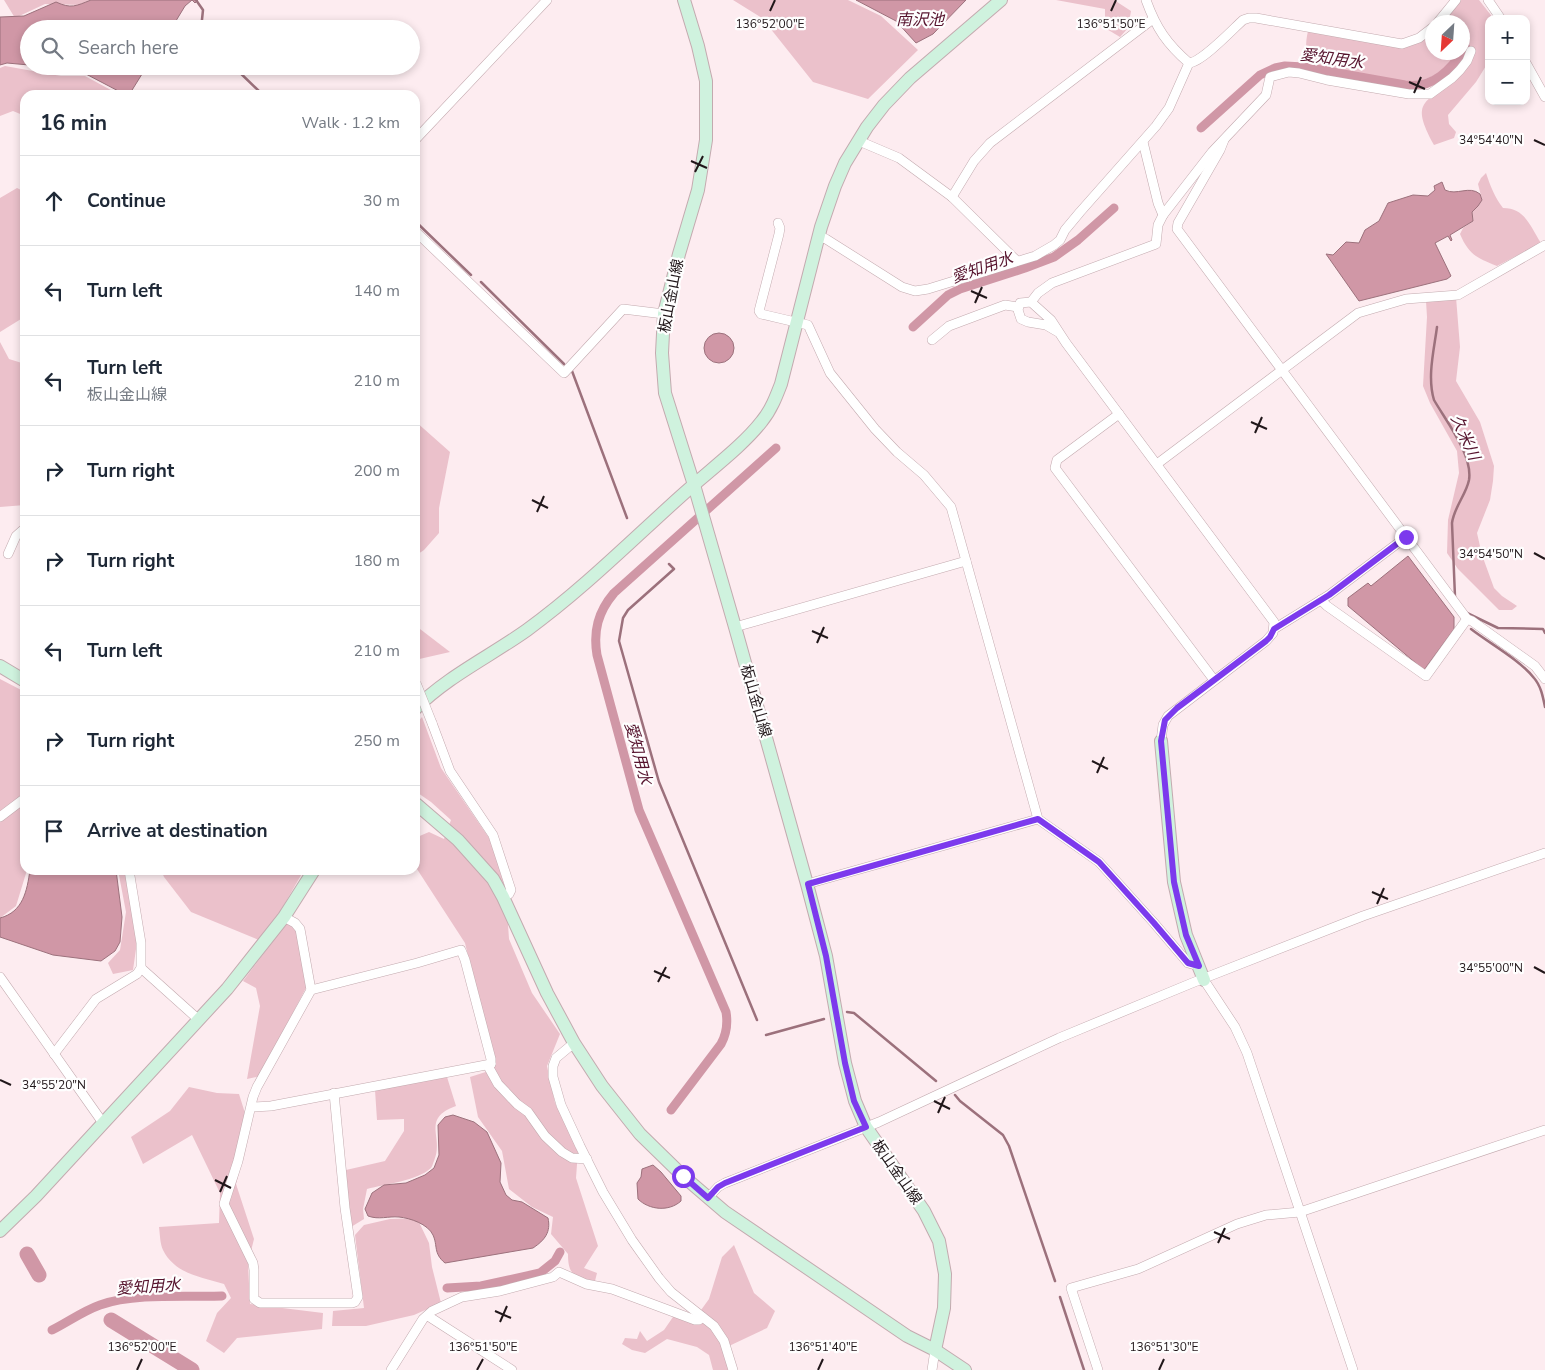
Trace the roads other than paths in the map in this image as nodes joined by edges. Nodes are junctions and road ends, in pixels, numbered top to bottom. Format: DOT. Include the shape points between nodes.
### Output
graph roads {
  1 [pos="547,0"];
  2 [pos="684,0"];
  3 [pos="1002,0"];
  4 [pos="1146,0"];
  5 [pos="1456,0"];
  6 [pos="1488,0"];
  7 [pos="1444,15"];
  8 [pos="1498,15"];
  9 [pos="1153,19"];
  10 [pos="1425,33"];
  11 [pos="1472,51"];
  12 [pos="1189,63"];
  13 [pos="1530,70"];
  14 [pos="1545,97"];
  15 [pos="420,135"];
  16 [pos="1224,140"];
  17 [pos="859,141"];
  18 [pos="1144,142"];
  19 [pos="952,197"];
  20 [pos="1163,215"];
  21 [pos="778,223"];
  22 [pos="420,236"];
  23 [pos="819,236"];
  24 [pos="1545,245"];
  25 [pos="1017,261"];
  26 [pos="1031,302"];
  27 [pos="1018,307"];
  28 [pos="664,314"];
  29 [pos="797,322"];
  30 [pos="1058,332"];
  31 [pos="932,340"];
  32 [pos="1282,371"];
  33 [pos="1119,414"];
  34 [pos="1157,464"];
  35 [pos="694,485"];
  36 [pos="20,532"];
  37 [pos="1406,537"];
  38 [pos="8,554"];
  39 [pos="966,561"];
  40 [pos="1322,600"];
  41 [pos="1467,619"];
  42 [pos="736,627"];
  43 [pos="1274,629"];
  44 [pos="0,666"];
  45 [pos="20,678"];
  46 [pos="1545,679"];
  47 [pos="1214,680"];
  48 [pos="420,694"];
  49 [pos="420,704"];
  50 [pos="1161,741"];
  51 [pos="20,802"];
  52 [pos="420,807"];
  53 [pos="0,817"];
  54 [pos="1038,819"];
  55 [pos="1545,853"];
  56 [pos="130,875"];
  57 [pos="311,875"];
  58 [pos="808,884"];
  59 [pos="503,897"];
  60 [pos="284,916"];
  61 [pos="1199,966"];
  62 [pos="141,968"];
  63 [pos="0,977"];
  64 [pos="1204,980"];
  65 [pos="311,990"];
  66 [pos="199,1020"];
  67 [pos="574,1043"];
  68 [pos="54,1054"];
  69 [pos="491,1064"];
  70 [pos="334,1093"];
  71 [pos="252,1107"];
  72 [pos="103,1123"];
  73 [pos="866,1127"];
  74 [pos="1545,1130"];
  75 [pos="587,1159"];
  76 [pos="708,1198"];
  77 [pos="1300,1212"];
  78 [pos="0,1231"];
  79 [pos="428,1316"];
  80 [pos="702,1317"];
  81 [pos="935,1350"];
  82 [pos="391,1370"];
  83 [pos="512,1370"];
  84 [pos="733,1370"];
  85 [pos="932,1370"];
  86 [pos="965,1370"];
  87 [pos="1098,1370"];
  88 [pos="1353,1370"];
  1 -- 15 [label="street"];
  2 -- 28 [label="street, 板山金山線" via="706,81 706,140 698,190"];
  3 -- 17 [label="street" via="910,78 874,117"];
  4 -- 9 [label="street"];
  5 -- 7 [label="street"];
  6 -- 8 [label="street"];
  9 -- 12 [label="street" via="1175,50"];
  9 -- 19 [label="street" via="990,143 974,161"];
  10 -- 12 [label="street" via="1402,44 1249,18 1202,58"];
  11 -- 16 [label="street" via="1456,74 1430,94 1409,94 1299,72 1270,78 1266,95"];
  12 -- 18 [label="street" via="1169,108"];
  13 -- 14 [label="street"];
  16 -- 20 [label="street"];
  16 -- 32 [label="street" via="1177,229"];
  17 -- 19 [label="street" via="899,158"];
  17 -- 23 [label="street" via="835,186"];
  18 -- 20 [label="street"];
  18 -- 25 [label="street" via="1080,212 1060,240 1035,256"];
  19 -- 25 [label="street"];
  20 -- 26 [label="street" via="1158,225 1156,244 1052,283"];
  21 -- 29 [label="street" via="777,244 759,310 761,314"];
  22 -- 28 [label="street" via="564,373 624,310"];
  23 -- 25 [label="street" via="902,287 915,290 928,289"];
  23 -- 29 [label="street"];
  24 -- 32 [label="street" via="1458,295 1406,299 1358,313"];
  26 -- 27 [label="street" via="1020,303"];
  26 -- 30 [label="street"];
  27 -- 30 [label="street" via="1023,321 1046,325"];
  27 -- 31 [label="street" via="1006,304 949,326"];
  28 -- 35 [label="street, 板山金山線" via="665,393"];
  29 -- 35 [label="street" via="781,384 769,411 755,430"];
  29 -- 39 [label="street" via="808,325 830,373 875,429 924,475 951,507"];
  30 -- 33 [label="street"];
  32 -- 34 [label="street"];
  32 -- 37 [label="street"];
  33 -- 34 [label="street"];
  33 -- 47 [label="street" via="1057,460 1056,468"];
  34 -- 43 [label="street" via="1271,617"];
  35 -- 42 [label="street, 板山金山線"];
  35 -- 49 [label="street" via="553,610 525,632 454,676"];
  36 -- 38 [label="street"];
  37 -- 40 [label="street"];
  37 -- 41 [label="street"];
  39 -- 42 [label="street"];
  39 -- 54 [label="street"];
  40 -- 41 [label="street" via="1426,676"];
  40 -- 43 [label="street"];
  41 -- 46 [label="street" via="1535,666"];
  42 -- 58 [label="street, 板山金山線"];
  43 -- 47 [label="street" via="1266,641"];
  44 -- 45 [label="street"];
  47 -- 50 [label="street" via="1168,716"];
  48 -- 59 [label="street, bridge" via="450,771 493,835 511,890"];
  50 -- 61 [label="street" via="1174,882 1186,935"];
  51 -- 53 [label="street"];
  52 -- 59 [label="street" via="440,822 476,859"];
  54 -- 58 [label="street"];
  54 -- 61 [label="street" via="1099,862 1188,963"];
  55 -- 64 [label="street" via="1363,916"];
  56 -- 62 [label="street" via="141,943"];
  57 -- 60 [label="street"];
  58 -- 73 [label="street, 板山金山線" via="826,956 854,1101"];
  59 -- 67 [label="street"];
  60 -- 65 [label="street" via="300,929"];
  60 -- 66 [label="street" via="244,969"];
  61 -- 64 [label="street"];
  62 -- 66 [label="street"];
  62 -- 68 [label="street" via="96,999"];
  63 -- 68 [label="street"];
  64 -- 73 [label="street" via="1059,1038"];
  64 -- 77 [label="street" via="1247,1053"];
  65 -- 69 [label="street" via="461,950"];
  65 -- 71 [label="street" via="257,1087"];
  66 -- 72 [label="street"];
  67 -- 75 [label="street" via="556,1058 553,1077 561,1105"];
  67 -- 76 [label="street" via="602,1086 640,1134"];
  68 -- 72 [label="street"];
  69 -- 70 [label="street"];
  69 -- 75 [label="street" via="488,1066 498,1084 528,1112 545,1136 572,1158"];
  70 -- 71 [label="street"];
  70 -- 71 [label="street" via="345,1208 358,1296 352,1303 260,1304 254,1299 252,1263 224,1204"];
  72 -- 78 [label="street"];
  73 -- 76 [label="street" via="725,1183"];
  73 -- 81 [label="street, 板山金山線" via="919,1204 939,1241 945,1291"];
  74 -- 77 [label="street"];
  75 -- 80 [label="street" via="616,1217 659,1278"];
  76 -- 81 [label="street" via="752,1232 907,1336"];
  77 -- 87 [label="street" via="1266,1215 1237,1224 1138,1269 1071,1288"];
  77 -- 88 [label="street"];
  79 -- 80 [label="street" via="462,1297 535,1282 553,1277 558,1272 695,1320"];
  79 -- 82 [label="street" via="423,1318"];
  79 -- 83 [label="street"];
  80 -- 84 [label="street" via="714,1326 724,1341"];
  81 -- 85 [label="street"];
  81 -- 86 [label="street"];
}
